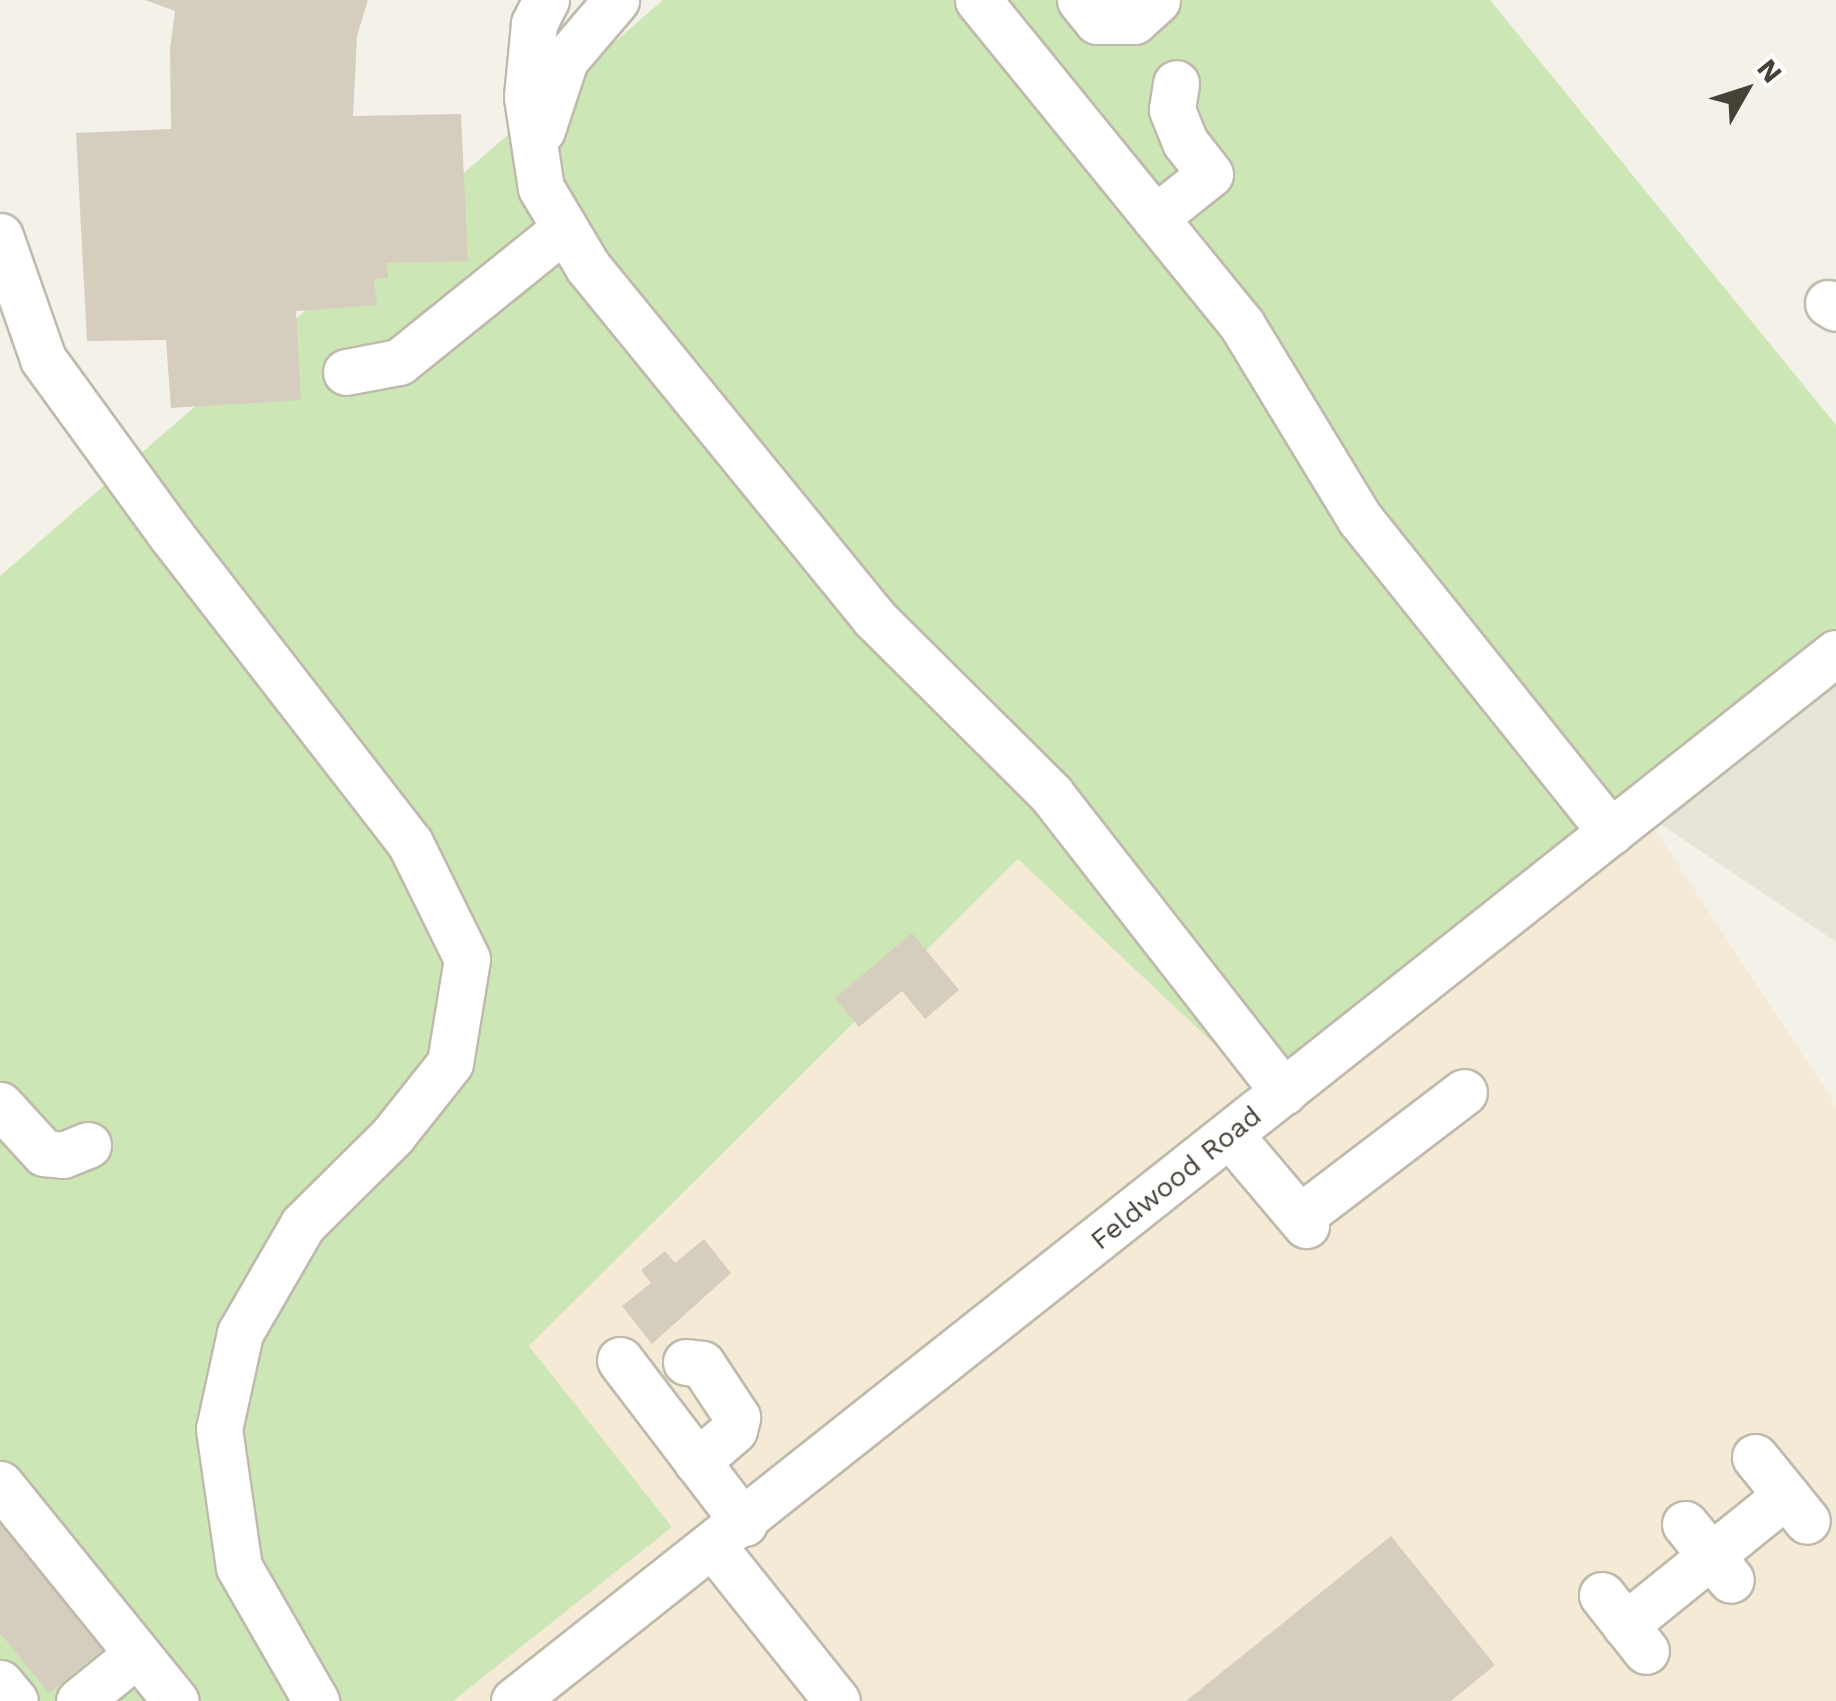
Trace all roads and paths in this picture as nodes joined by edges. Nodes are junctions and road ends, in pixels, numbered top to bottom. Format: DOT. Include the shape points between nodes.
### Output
graph roads {
  1 [pos="546,0"];
  2 [pos="616,0"];
  3 [pos="978,0"];
  4 [pos="1080,0"];
  5 [pos="1156,0"];
  6 [pos="1176,83"];
  7 [pos="535,152"];
  8 [pos="1156,218"];
  9 [pos="565,228"];
  10 [pos="0,236"];
  11 [pos="346,372"];
  12 [pos="1836,653"];
  13 [pos="1611,832"];
  14 [pos="1284,1092"];
  15 [pos="1464,1092"];
  16 [pos="0,1105"];
  17 [pos="1230,1135"];
  18 [pos="88,1145"];
  19 [pos="1755,1457"];
  20 [pos="697,1462"];
  21 [pos="2,1489"];
  22 [pos="729,1534"];
  23 [pos="1624,1624"];
  24 [pos="137,1654"];
  25 [pos="0,1683"];
  26 [pos="15,1701"];
  27 [pos="79,1701"];
  28 [pos="176,1701"];
  29 [pos="316,1701"];
  30 [pos="514,1701"];
  31 [pos="837,1701"];
  1 -- 7 [label="street" via="534,24 527,97"];
  2 -- 7 [label="street" via="565,60"];
  3 -- 8 [label="street"];
  4 -- 5 [label="street" via="1097,20 1134,21"];
  6 -- 8 [label="street" via="1172,110 1210,174"];
  7 -- 9 [label="street" via="541,188"];
  8 -- 13 [label="street" via="1242,325 1360,519"];
  9 -- 11 [label="street" via="399,362"];
  9 -- 14 [label="street" via="588,267 874,618 1051,794"];
  10 -- 29 [label="street" via="43,359 410,843 467,959 450,1063 393,1136 303,1224 240,1333 219,1430 239,1567"];
  12 -- 13 [label="street, Feldwood Road"];
  13 -- 14 [label="street, Feldwood Road"];
  14 -- 17 [label="street, Feldwood Road"];
  15 -- 17 [label="street" via="1303,1221"];
  16 -- 18 [label="street" via="44,1153 63,1155"];
  17 -- 22 [label="street, Feldwood Road"];
  19 -- 23 [label="street" via="1797,1508 1709,1553"];
  20 -- 20 [label="street" via="656,1371 702,1364 737,1417 734,1430"];
  20 -- 22 [label="street"];
  21 -- 24 [label="street"];
  22 -- 30 [label="street, Feldwood Road"];
  22 -- 31 [label="street"];
  24 -- 27 [label="street"];
  24 -- 28 [label="street"];
  25 -- 26 [label="street"];
}
